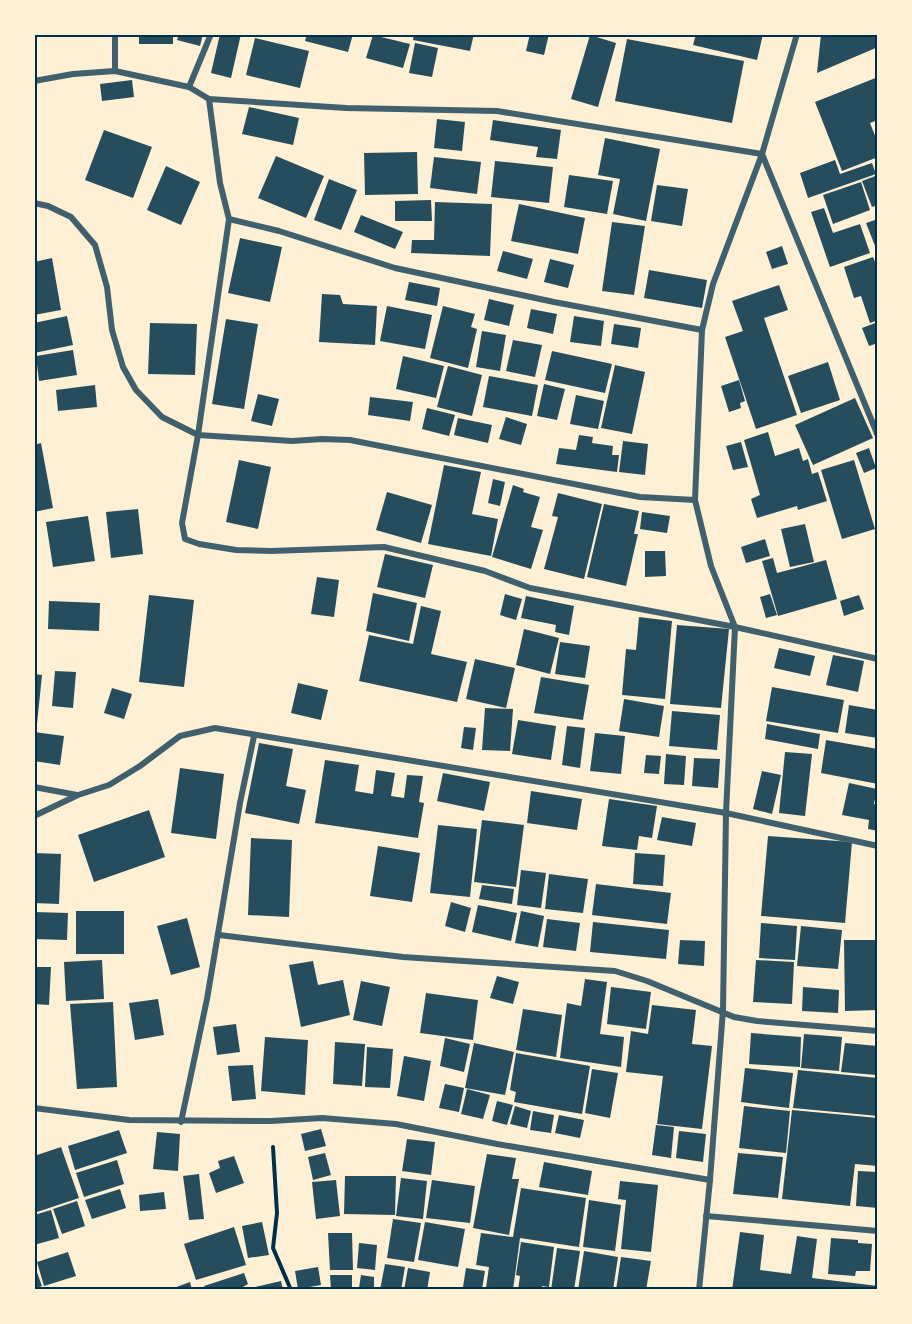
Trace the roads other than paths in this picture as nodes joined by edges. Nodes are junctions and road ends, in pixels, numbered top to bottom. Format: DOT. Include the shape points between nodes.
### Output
graph roads {
  1 [pos="115,34"];
  2 [pos="211,34"];
  3 [pos="797,34"];
  4 [pos="114,70"];
  5 [pos="34,81"];
  6 [pos="189,87"];
  7 [pos="209,99"];
  8 [pos="762,154"];
  9 [pos="34,203"];
  10 [pos="229,219"];
  11 [pos="702,330"];
  12 [pos="198,435"];
  13 [pos="878,436"];
  14 [pos="695,500"];
  15 [pos="735,627"];
  16 [pos="878,659"];
  17 [pos="254,736"];
  18 [pos="34,787"];
  19 [pos="78,795"];
  20 [pos="726,813"];
  21 [pos="34,816"];
  22 [pos="878,846"];
  23 [pos="219,935"];
  24 [pos="723,1010"];
  25 [pos="878,1031"];
  26 [pos="34,1108"];
  27 [pos="181,1122"];
  28 [pos="710,1180"];
  29 [pos="706,1216"];
  30 [pos="878,1231"];
  31 [pos="699,1290"];
  1 -- 4 [label="street"];
  2 -- 6 [label="street"];
  3 -- 8 [label="street"];
  4 -- 5 [label="street"];
  4 -- 6 [label="street"];
  6 -- 7 [label="street"];
  7 -- 8 [label="street" via="497,111"];
  7 -- 10 [label="street"];
  8 -- 11 [label="street" via="713,284"];
  8 -- 13 [label="street"];
  9 -- 12 [label="street" via="71,217 95,245 123,367 136,390 162,417"];
  10 -- 11 [label="street" via="395,268"];
  10 -- 12 [label="street"];
  11 -- 14 [label="street"];
  12 -- 14 [label="street" via="350,440 640,497"];
  12 -- 15 [label="street" via="182,523 185,539 236,550 384,547 485,571 530,588"];
  14 -- 15 [label="street" via="711,566"];
  15 -- 16 [label="street"];
  15 -- 20 [label="street"];
  17 -- 19 [label="street" via="215,728 180,736 109,785"];
  17 -- 20 [label="street"];
  17 -- 23 [label="street"];
  18 -- 19 [label="street"];
  19 -- 21 [label="street"];
  20 -- 22 [label="street"];
  20 -- 24 [label="street"];
  23 -- 24 [label="street" via="403,957 615,971"];
  23 -- 27 [label="street"];
  24 -- 25 [label="street" via="734,1017 757,1021"];
  24 -- 28 [label="street"];
  26 -- 27 [label="street"];
  27 -- 28 [label="street" via="322,1118 396,1124"];
  28 -- 29 [label="street"];
  29 -- 30 [label="street"];
  29 -- 31 [label="street"];
}
